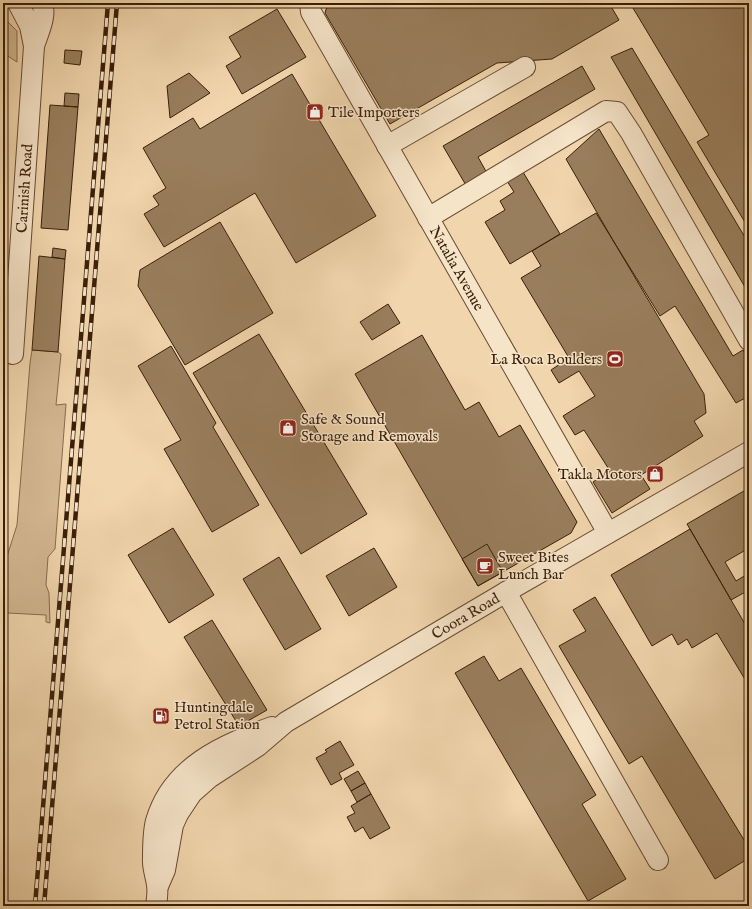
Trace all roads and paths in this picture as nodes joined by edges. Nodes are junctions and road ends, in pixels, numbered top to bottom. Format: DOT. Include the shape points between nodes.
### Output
graph roads {
  1 [pos="18,3"];
  2 [pos="42,3"];
  3 [pos="310,3"];
  4 [pos="34,46"];
  5 [pos="526,67"];
  6 [pos="387,146"];
  7 [pos="428,218"];
  8 [pos="749,340"];
  9 [pos="13,354"];
  10 [pos="749,452"];
  11 [pos="608,534"];
  12 [pos="506,592"];
  13 [pos="658,860"];
  14 [pos="156,906"];
  1 -- 4 [label="street, Carinish Road" via="30,26"];
  2 -- 4 [label="street, Carinish Road" via="43,14"];
  3 -- 6 [label="street, Natalia Avenue" via="311,12"];
  4 -- 9 [label="street, Carinish Road"];
  5 -- 6 [label="street"];
  6 -- 7 [label="street, Natalia Avenue"];
  7 -- 8 [label="street" via="606,111 617,112"];
  7 -- 11 [label="street, Natalia Avenue"];
  10 -- 11 [label="street, Coora Road"];
  11 -- 12 [label="street, Coora Road"];
  12 -- 13 [label="street"];
  12 -- 14 [label="street, Coora Road" via="286,722 258,746 208,778 185,786 173,825 165,870 158,886"];
}
